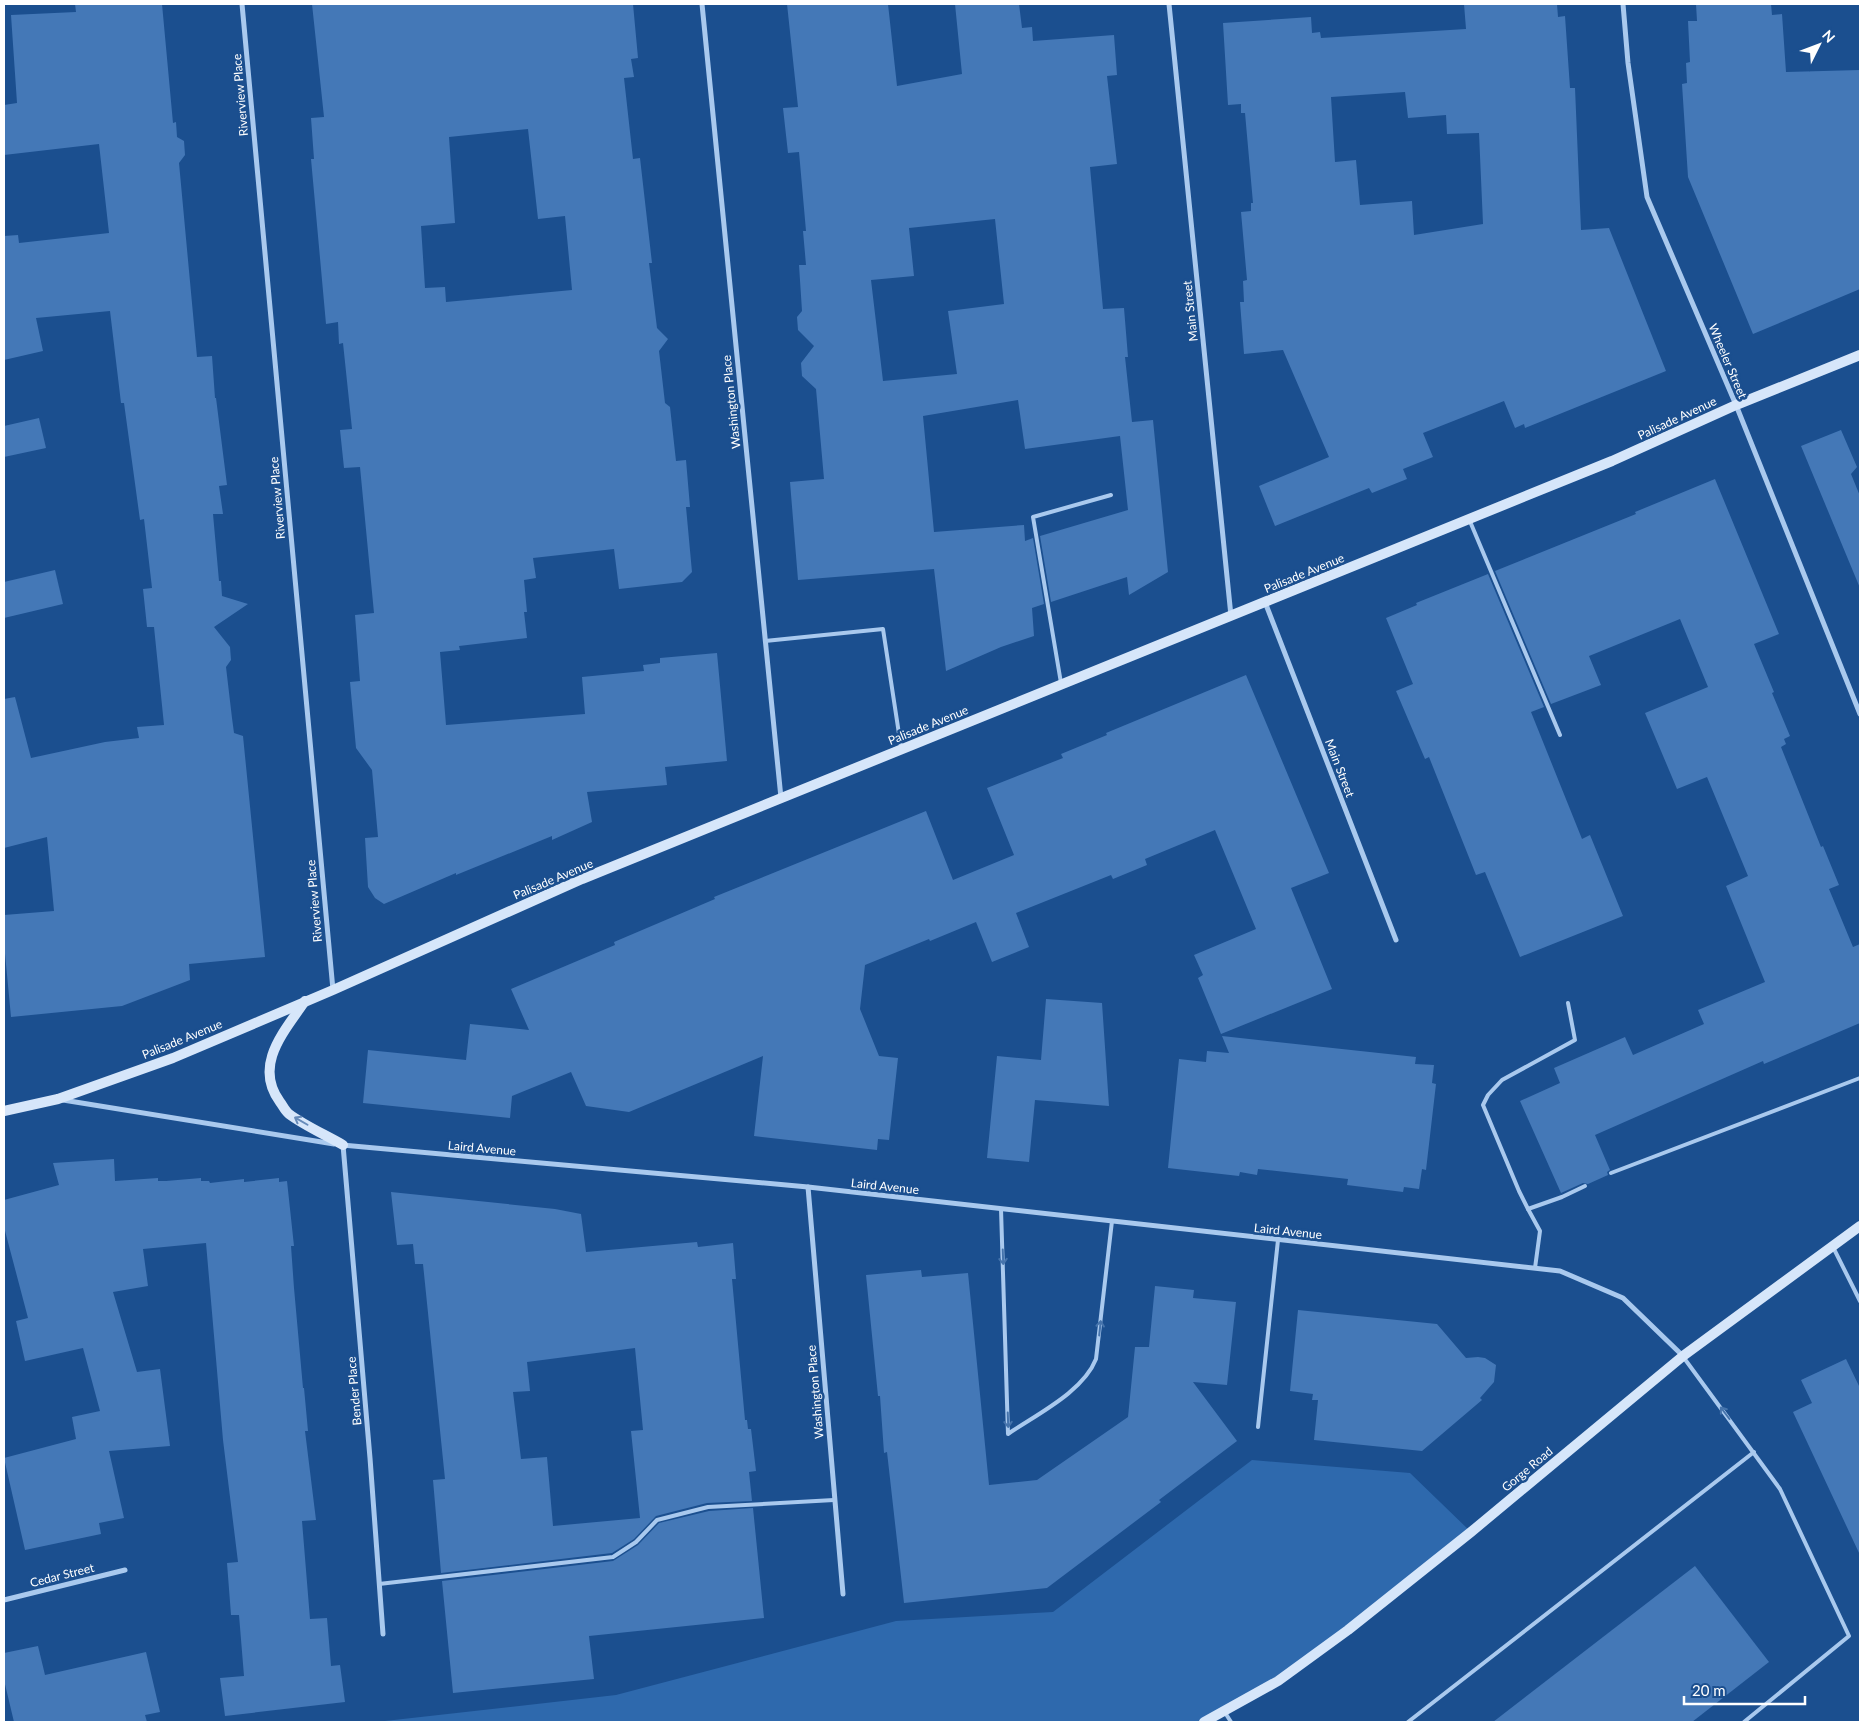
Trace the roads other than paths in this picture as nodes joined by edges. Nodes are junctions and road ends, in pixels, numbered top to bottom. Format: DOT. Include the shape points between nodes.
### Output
graph roads {
  1 [pos="242,4"];
  2 [pos="702,4"];
  3 [pos="1169,4"];
  4 [pos="1623,4"];
  5 [pos="1860,355"];
  6 [pos="1736,405"];
  7 [pos="1111,495"];
  8 [pos="1469,519"];
  9 [pos="1265,602"];
  10 [pos="1232,616"];
  11 [pos="765,641"];
  12 [pos="1061,685"];
  13 [pos="1860,714"];
  14 [pos="1560,734"];
  15 [pos="901,750"];
  16 [pos="781,798"];
  17 [pos="1396,940"];
  18 [pos="333,990"];
  19 [pos="305,1001"];
  20 [pos="1568,1003"];
  21 [pos="1860,1078"];
  22 [pos="58,1099"];
  23 [pos="4,1111"];
  24 [pos="343,1145"];
  25 [pos="1611,1173"];
  26 [pos="1585,1186"];
  27 [pos="808,1187"];
  28 [pos="1001,1209"];
  29 [pos="1528,1209"];
  30 [pos="1112,1221"];
  31 [pos="1860,1226"];
  32 [pos="1278,1240"];
  33 [pos="1832,1245"];
  34 [pos="1535,1268"];
  35 [pos="1860,1301"];
  36 [pos="1683,1356"];
  37 [pos="1258,1428"];
  38 [pos="1754,1452"];
  39 [pos="834,1500"];
  40 [pos="125,1570"];
  41 [pos="379,1584"];
  42 [pos="843,1594"];
  43 [pos="4,1600"];
  44 [pos="383,1634"];
  45 [pos="1224,1711"];
  46 [pos="1204,1722"];
  47 [pos="1231,1722"];
  48 [pos="1408,1722"];
  49 [pos="1744,1722"];
  1 -- 18 [label="street, Riverview Place"];
  2 -- 11 [label="street, Washington Place"];
  3 -- 10 [label="street, Main Street"];
  4 -- 6 [label="street, Wheeler Street" via="1646,197"];
  5 -- 6 [label="main road, Palisade Avenue"];
  6 -- 8 [label="main road, Palisade Avenue" via="1622,457"];
  6 -- 13 [label="street, Wheeler Street"];
  7 -- 12 [label="lane" via="1033,517"];
  8 -- 9 [label="main road, Palisade Avenue"];
  8 -- 14 [label="lane"];
  9 -- 10 [label="main road, Palisade Avenue"];
  9 -- 17 [label="street, Main Street"];
  10 -- 12 [label="main road, Palisade Avenue"];
  11 -- 15 [label="lane" via="883,629"];
  11 -- 16 [label="street, Washington Place"];
  12 -- 15 [label="main road, Palisade Avenue"];
  15 -- 16 [label="main road, Palisade Avenue"];
  16 -- 18 [label="main road, Palisade Avenue" via="582,879"];
  18 -- 19 [label="main road, Palisade Avenue"];
  19 -- 22 [label="main road, Palisade Avenue" via="173,1058"];
  24 -- 19 [label="main road, one-way" via="288,1113 274,1093 268,1074 270,1056"];
  20 -- 29 [label="lane" via="1575,1040 1502,1080 1483,1105"];
  21 -- 25 [label="lane"];
  22 -- 23 [label="main road, Palisade Avenue"];
  22 -- 24 [label="street, Laird Avenue"];
  24 -- 27 [label="street, Laird Avenue"];
  24 -- 41 [label="street, Bender Place"];
  26 -- 29 [label="lane"];
  27 -- 28 [label="street, Laird Avenue"];
  27 -- 39 [label="street, Washington Place"];
  28 -- 30 [label="street, Laird Avenue"];
  28 -- 30 [label="lane, one-way" via="1008,1434 1080,1385 1092,1369 1096,1359"];
  29 -- 34 [label="lane" via="1540,1231"];
  30 -- 32 [label="street, Laird Avenue"];
  31 -- 33 [label="main road, Gorge Road"];
  32 -- 34 [label="street, Laird Avenue"];
  32 -- 37 [label="lane"];
  33 -- 35 [label="lane"];
  33 -- 36 [label="main road, Gorge Road"];
  34 -- 36 [label="street, Laird Avenue" via="1560,1271 1623,1298"];
  38 -- 36 [label="lane, one-way"];
  36 -- 45 [label="main road, Gorge Road" via="1348,1630 1278,1681"];
  38 -- 48 [label="lane"];
  38 -- 49 [label="lane" via="1780,1488 1848,1636"];
  39 -- 41 [label="lane" via="708,1507 657,1520 636,1542 614,1557"];
  39 -- 42 [label="street, Washington Place"];
  40 -- 43 [label="street, Cedar Street"];
  41 -- 44 [label="street, Bender Place"];
  45 -- 46 [label="main road, Gorge Road"];
  45 -- 47 [label="lane"];
}
